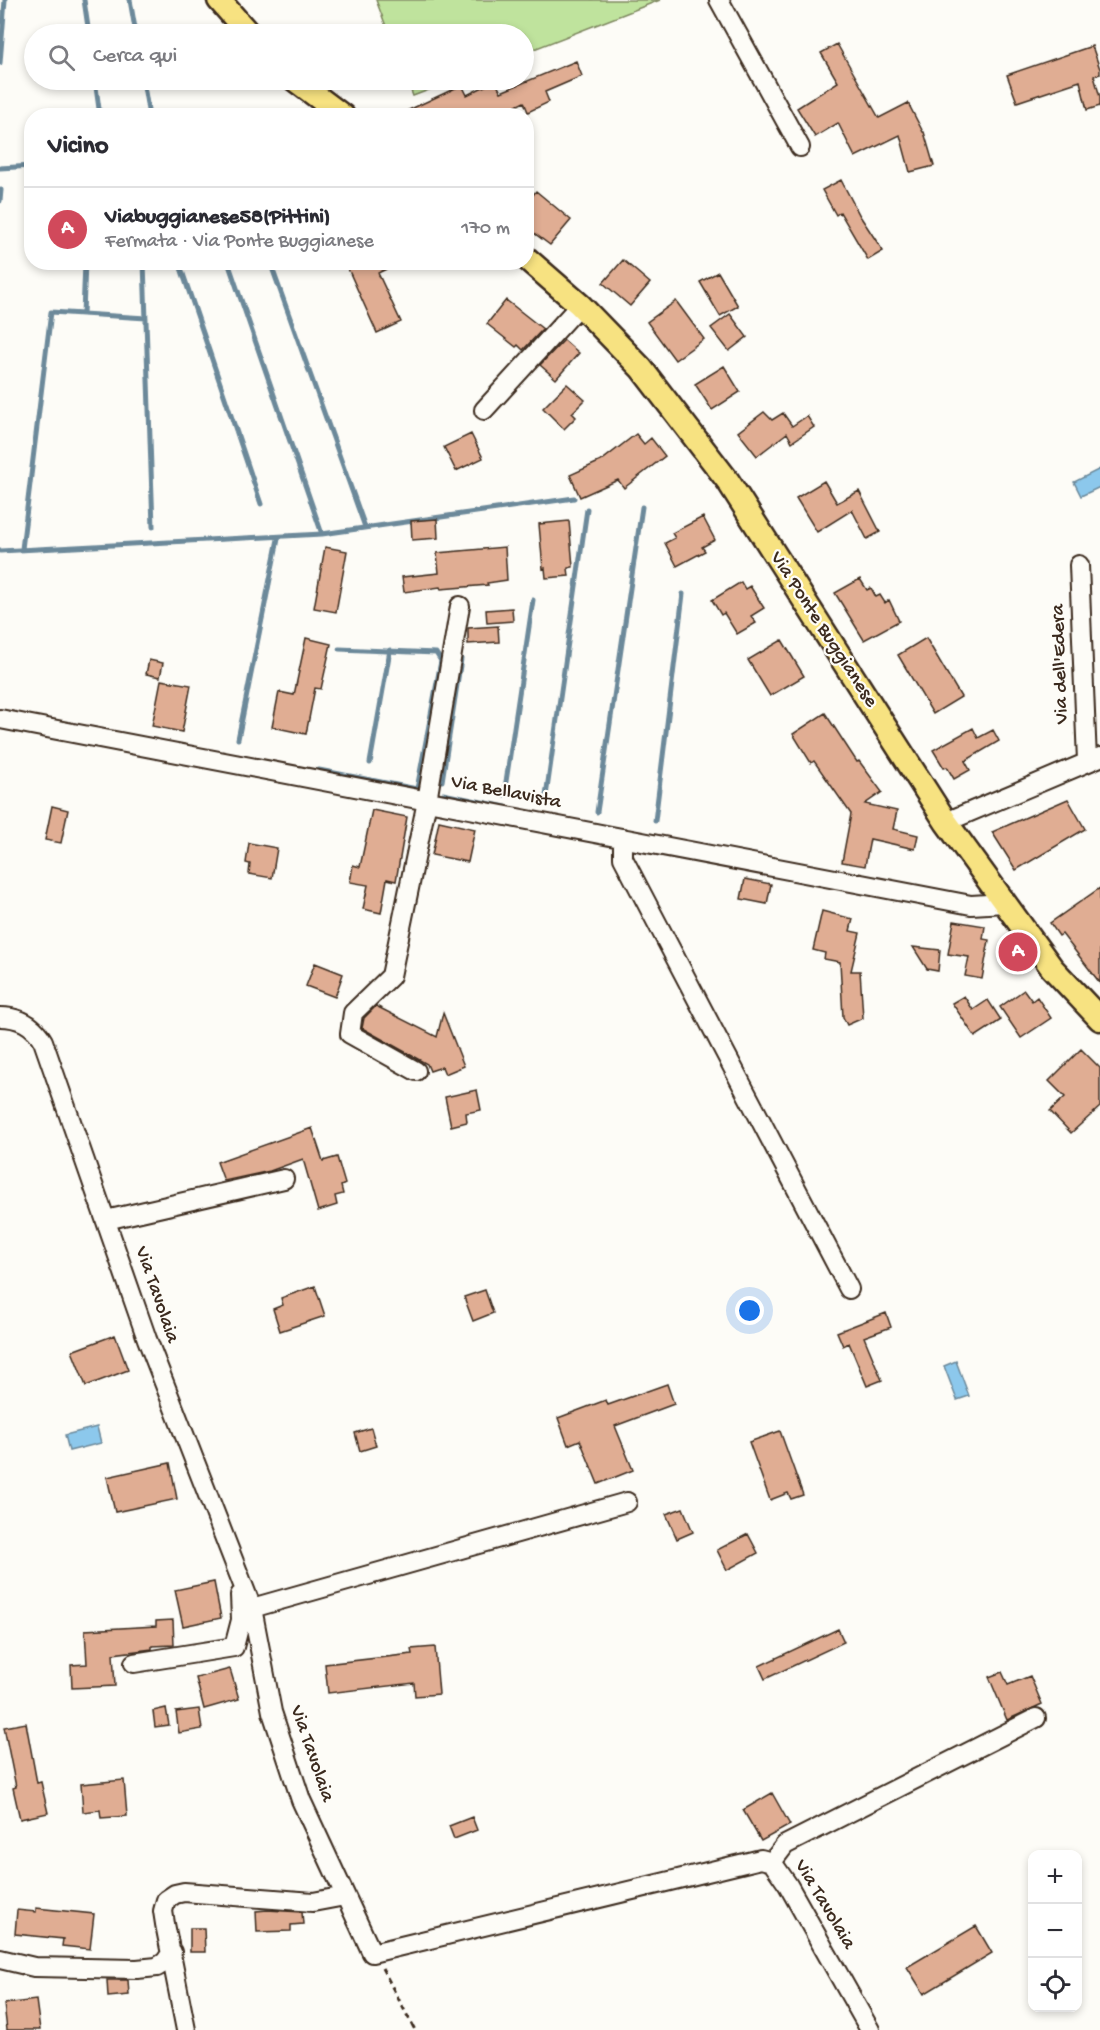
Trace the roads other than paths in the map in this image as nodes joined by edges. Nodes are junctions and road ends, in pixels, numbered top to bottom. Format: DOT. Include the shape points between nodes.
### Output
graph roads {
  1 [pos="219,0"];
  2 [pos="718,0"];
  3 [pos="240,24"];
  4 [pos="308,90"];
  5 [pos="333,108"];
  6 [pos="800,147"];
  7 [pos="534,265"];
  8 [pos="580,305"];
  9 [pos="484,410"];
  10 [pos="1079,565"];
  11 [pos="460,606"];
  12 [pos="0,719"];
  13 [pos="1094,759"];
  14 [pos="427,801"];
  15 [pos="946,822"];
  16 [pos="623,838"];
  17 [pos="1005,903"];
  18 [pos="0,1017"];
  19 [pos="1100,1019"];
  20 [pos="416,1071"];
  21 [pos="284,1179"];
  22 [pos="106,1220"];
  23 [pos="849,1289"];
  24 [pos="627,1502"];
  25 [pos="240,1579"];
  26 [pos="252,1608"];
  27 [pos="134,1663"];
  28 [pos="1036,1718"];
  29 [pos="772,1862"];
  30 [pos="345,1896"];
  31 [pos="172,1952"];
  32 [pos="0,1959"];
  33 [pos="186,2030"];
  34 [pos="870,2030"];
  1 -- 3 [label="main road"];
  2 -- 6 [label="street"];
  4 -- 5 [label="main road"];
  7 -- 8 [label="main road, Via Ponte Buggianese"];
  8 -- 9 [label="street"];
  8 -- 15 [label="main road, Via Ponte Buggianese" via="641,369 728,481"];
  10 -- 13 [label="street, Via dell'Edera"];
  11 -- 14 [label="street"];
  12 -- 14 [label="street, Via Bellavista"];
  13 -- 15 [label="street"];
  14 -- 16 [label="street, Via Bellavista"];
  14 -- 20 [label="street" via="391,976 353,1013 350,1034"];
  15 -- 17 [label="main road, Via Ponte Buggianese"];
  16 -- 17 [label="street, Via Bellavista" via="970,905"];
  16 -- 23 [label="street" via="623,858"];
  17 -- 19 [label="main road, Via Ponte Buggianese" via="1052,968"];
  18 -- 22 [label="street, Via Tavolaia" via="20,1019 34,1028 43,1041"];
  21 -- 22 [label="street"];
  22 -- 25 [label="street, Via Tavolaia" via="147,1339"];
  24 -- 26 [label="street"];
  25 -- 26 [label="street, Via Tavolaia"];
  25 -- 27 [label="street" via="241,1620 234,1647"];
  26 -- 30 [label="street, Via Tavolaia" via="272,1712 301,1800"];
  28 -- 29 [label="street" via="785,1845"];
  29 -- 30 [label="street, Via Tavolaia" via="761,1859 372,1953"];
  29 -- 34 [label="street, Via Tavolaia"];
  30 -- 31 [label="street" via="313,1902 175,1894 166,1900 164,1911"];
  31 -- 32 [label="street" via="157,1967 137,1969 33,1967"];
  31 -- 33 [label="street"];
}
